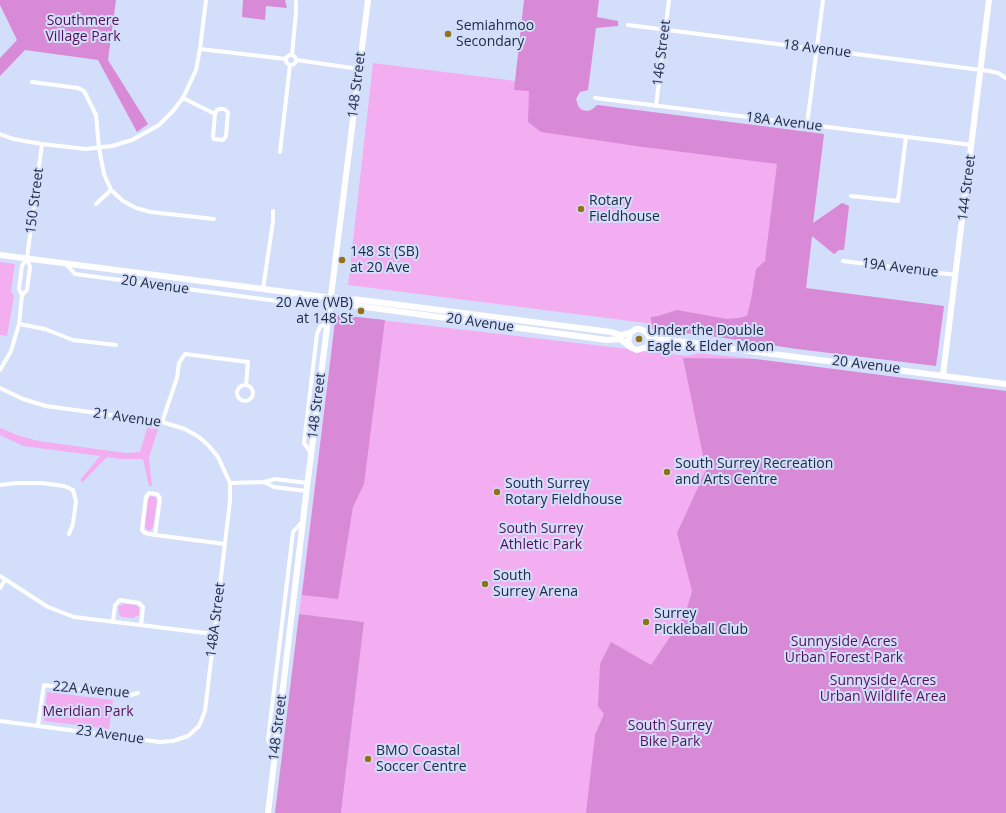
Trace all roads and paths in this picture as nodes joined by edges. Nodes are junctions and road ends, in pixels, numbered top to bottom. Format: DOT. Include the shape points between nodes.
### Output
graph roads {
  1 [pos="206,0"];
  2 [pos="368,0"];
  3 [pos="669,0"];
  4 [pos="823,0"];
  5 [pos="989,0"];
  6 [pos="296,2"];
  7 [pos="628,24"];
  8 [pos="666,29"];
  9 [pos="200,49"];
  10 [pos="817,49"];
  11 [pos="292,55"];
  12 [pos="286,59"];
  13 [pos="296,60"];
  14 [pos="290,65"];
  15 [pos="360,69"];
  16 [pos="981,70"];
  17 [pos="1006,78"];
  18 [pos="32,82"];
  19 [pos="183,98"];
  20 [pos="595,98"];
  21 [pos="656,106"];
  22 [pos="215,114"];
  23 [pos="807,125"];
  24 [pos="0,134"];
  25 [pos="906,137"];
  26 [pos="42,144"];
  27 [pos="972,145"];
  28 [pos="99,148"];
  29 [pos="280,152"];
  30 [pos="112,190"];
  31 [pos="851,196"];
  32 [pos="96,204"];
  33 [pos="272,211"];
  34 [pos="214,219"];
  35 [pos="0,255"];
  36 [pos="28,258"];
  37 [pos="842,261"];
  38 [pos="66,264"];
  39 [pos="956,275"];
  40 [pos="263,289"];
  41 [pos="294,293"];
  42 [pos="22,296"];
  43 [pos="330,298"];
  44 [pos="19,324"];
  45 [pos="630,333"];
  46 [pos="648,335"];
  47 [pos="116,345"];
  48 [pos="630,345"];
  49 [pos="645,348"];
  50 [pos="726,348"];
  51 [pos="0,370"];
  52 [pos="943,375"];
  53 [pos="1006,384"];
  54 [pos="246,385"];
  55 [pos="0,388"];
  56 [pos="162,422"];
  57 [pos="264,482"];
  58 [pos="230,483"];
  59 [pos="307,483"];
  60 [pos="0,485"];
  61 [pos="306,491"];
  62 [pos="69,534"];
  63 [pos="155,535"];
  64 [pos="225,544"];
  65 [pos="0,576"];
  66 [pos="5,580"];
  67 [pos="0,588"];
  68 [pos="113,621"];
  69 [pos="141,625"];
  70 [pos="214,634"];
  71 [pos="138,694"];
  72 [pos="0,721"];
  73 [pos="38,725"];
  74 [pos="174,741"];
  75 [pos="268,813"];
  1 -- 9 [label="street"];
  2 -- 15 [label="street, 148 Street"];
  3 -- 8 [label="street, 146 Street"];
  4 -- 10 [label="street"];
  5 -- 16 [label="street, 144 Street"];
  6 -- 11 [label="street"];
  7 -- 8 [label="street, 18 Avenue"];
  8 -- 10 [label="street, 18 Avenue"];
  8 -- 21 [label="street, 146 Street"];
  9 -- 12 [label="street"];
  9 -- 19 [label="street" via="196,70"];
  10 -- 16 [label="street, 18 Avenue"];
  10 -- 23 [label="street"];
  11 -- 12 [label="street"];
  11 -- 13 [label="street"];
  12 -- 14 [label="street"];
  13 -- 14 [label="street" via="295,64"];
  13 -- 15 [label="street"];
  14 -- 29 [label="street"];
  15 -- 43 [label="street, 148 Street"];
  16 -- 17 [label="street, 18 Avenue" via="998,73"];
  16 -- 27 [label="street, 144 Street"];
  18 -- 28 [label="street" via="84,91 96,115"];
  19 -- 22 [label="street"];
  19 -- 28 [label="street" via="166,119 146,133 132,140"];
  20 -- 21 [label="street, 18A Avenue"];
  21 -- 23 [label="street, 18A Avenue"];
  22 -- 22 [label="street" via="220,108 228,112 226,136 223,140 213,137"];
  23 -- 25 [label="street, 18A Avenue"];
  24 -- 26 [label="street"];
  25 -- 27 [label="street, 18A Avenue"];
  25 -- 31 [label="street" via="898,201"];
  26 -- 28 [label="street"];
  26 -- 36 [label="street, 150 Street"];
  27 -- 39 [label="street, 144 Street"];
  28 -- 30 [label="street" via="104,174"];
  30 -- 32 [label="street"];
  30 -- 34 [label="street" via="123,201 136,208"];
  33 -- 40 [label="street" via="273,221"];
  35 -- 36 [label="street, 20 Avenue"];
  36 -- 38 [label="street, 20 Avenue"];
  36 -- 42 [label="street, 150 Street" via="30,267 27,290"];
  36 -- 42 [label="street, 150 Street" via="22,266 19,288"];
  37 -- 39 [label="street, 19A Avenue"];
  38 -- 40 [label="street, 20 Avenue"];
  38 -- 41 [label="street, 20 Avenue" via="75,274 261,299 277,301"];
  39 -- 52 [label="street, 144 Street"];
  40 -- 41 [label="street, 20 Avenue"];
  41 -- 43 [label="street, 20 Avenue"];
  42 -- 44 [label="street, 150 Street"];
  43 -- 45 [label="street, 20 Avenue" via="621,334"];
  43 -- 48 [label="street, 20 Avenue" via="351,305 607,340 620,339"];
  43 -- 59 [label="street, 148 Street"];
  44 -- 47 [label="street" via="45,329 73,340"];
  44 -- 51 [label="street, 150 Street" via="11,351"];
  45 -- 46 [label="street" via="640,329"];
  45 -- 48 [label="street"];
  46 -- 49 [label="street" via="650,342"];
  46 -- 50 [label="street, 20 Avenue" via="658,339 720,345"];
  48 -- 49 [label="street" via="637,350"];
  49 -- 50 [label="street, 20 Avenue" via="658,344"];
  50 -- 52 [label="street, 20 Avenue"];
  52 -- 53 [label="street, 20 Avenue"];
  54 -- 56 [label="street" via="248,362 185,354 179,363 177,378"];
  55 -- 56 [label="street, 21 Avenue" via="46,406"];
  56 -- 58 [label="street, 21 Avenue" via="185,429 199,437 218,457"];
  57 -- 58 [label="street"];
  57 -- 59 [label="street" via="275,479"];
  57 -- 61 [label="street" via="274,487"];
  58 -- 64 [label="street, 148A Street"];
  59 -- 61 [label="street, 148 Street"];
  60 -- 62 [label="street" via="42,483 73,490 76,500"];
  61 -- 75 [label="street, 148 Street"];
  63 -- 63 [label="street" via="142,530 146,497 149,493 160,498"];
  63 -- 64 [label="street"];
  64 -- 70 [label="street, 148A Street"];
  65 -- 66 [label="street"];
  66 -- 67 [label="street"];
  66 -- 68 [label="street" via="48,607 74,617"];
  68 -- 69 [label="street"];
  68 -- 69 [label="street" via="115,605 120,600 139,603 143,607"];
  69 -- 70 [label="street"];
  70 -- 74 [label="street, 148A Street" via="205,711 198,726 188,736"];
  71 -- 73 [label="street, 22A Avenue" via="127,696 44,685"];
  72 -- 73 [label="street, 23 Avenue"];
  73 -- 74 [label="street, 23 Avenue" via="160,742"];
}
